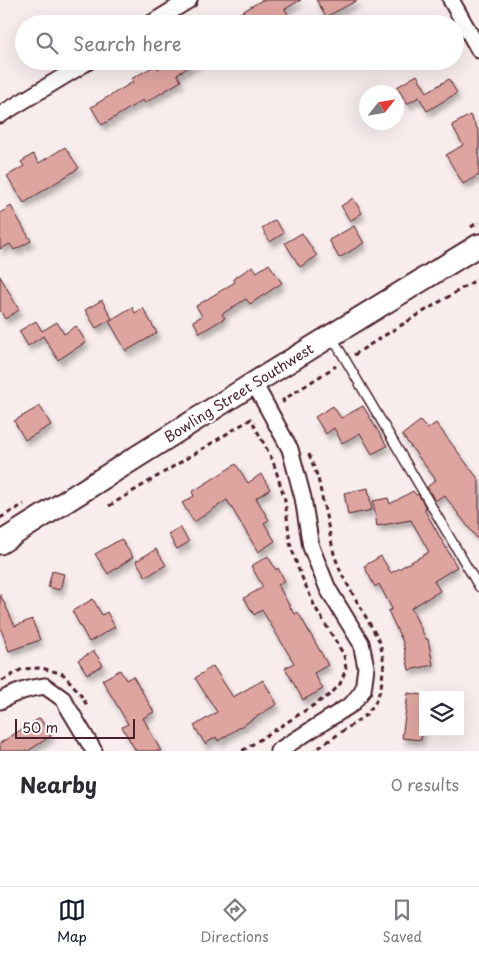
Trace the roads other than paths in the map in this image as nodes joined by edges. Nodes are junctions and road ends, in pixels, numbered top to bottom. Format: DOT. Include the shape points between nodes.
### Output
graph roads {
  1 [pos="189,0"];
  2 [pos="451,0"];
  3 [pos="165,15"];
  4 [pos="459,15"];
  5 [pos="464,23"];
  6 [pos="479,50"];
  7 [pos="74,70"];
  8 [pos="0,115"];
  9 [pos="479,245"];
  10 [pos="331,336"];
  11 [pos="254,382"];
  12 [pos="0,543"];
  13 [pos="479,587"];
  14 [pos="0,701"];
  15 [pos="94,751"];
  16 [pos="278,751"];
  1 -- 3 [label="street"];
  2 -- 4 [label="street"];
  5 -- 6 [label="street"];
  7 -- 8 [label="street"];
  9 -- 10 [label="main road, Bowling Street Southwest"];
  10 -- 11 [label="main road, Bowling Street Southwest"];
  10 -- 13 [label="lane"];
  11 -- 12 [label="main road, Bowling Street Southwest"];
  11 -- 16 [label="street" via="290,449 303,498 311,548 328,589 361,643 366,667 363,690 352,704"];
  14 -- 15 [label="street" via="28,688 45,686 63,699"];
}
